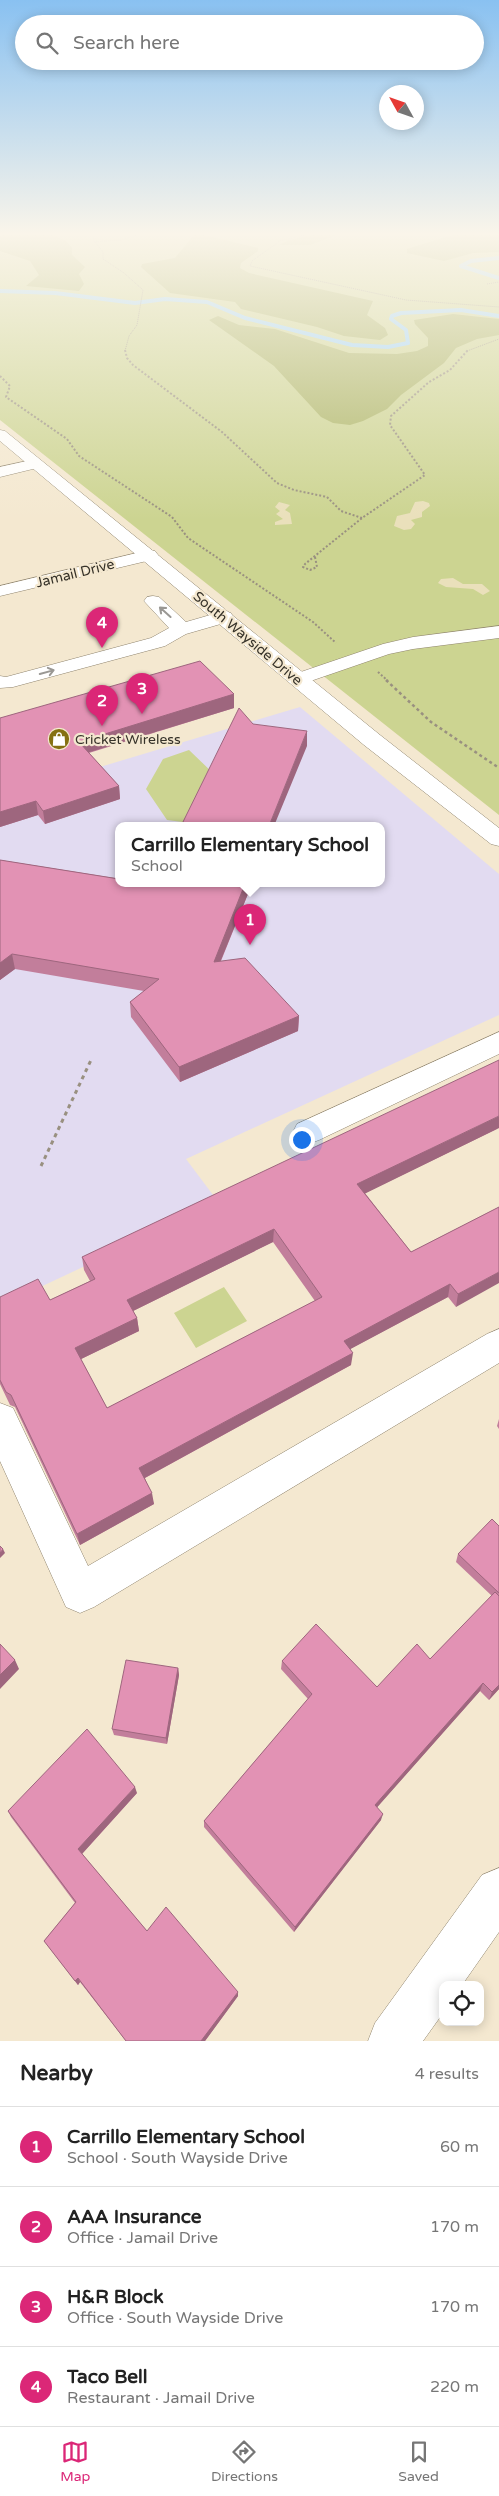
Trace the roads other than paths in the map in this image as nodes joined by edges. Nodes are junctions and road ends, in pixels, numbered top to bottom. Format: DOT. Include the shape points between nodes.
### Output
graph roads {
  1 [pos="0,434"];
  2 [pos="36,464"];
  3 [pos="0,472"];
  4 [pos="149,555"];
  5 [pos="0,591"];
  6 [pos="153,601"];
  7 [pos="224,618"];
  8 [pos="179,630"];
  9 [pos="499,632"];
  10 [pos="299,679"];
  11 [pos="0,682"];
  12 [pos="499,839"];
  13 [pos="499,1042"];
  14 [pos="308,1132"];
  15 [pos="499,1346"];
  16 [pos="0,1420"];
  17 [pos="499,1892"];
  18 [pos="393,2041"];
  1 -- 2 [label="main road, South Wayside Drive"];
  2 -- 3 [label="main road"];
  2 -- 4 [label="main road, South Wayside Drive"];
  4 -- 5 [label="main road, Jamail Drive"];
  4 -- 7 [label="main road, South Wayside Drive"];
  8 -- 6 [label="main road, one-way" via="178,624"];
  7 -- 8 [label="main road"];
  7 -- 10 [label="main road, South Wayside Drive"];
  11 -- 8 [label="main road, one-way" via="158,642"];
  9 -- 10 [label="main road" via="413,642"];
  10 -- 12 [label="main road, South Wayside Drive"];
  13 -- 14 [label="main road"];
  15 -- 16 [label="main road" via="80,1592"];
  17 -- 18 [label="main road"];
}
